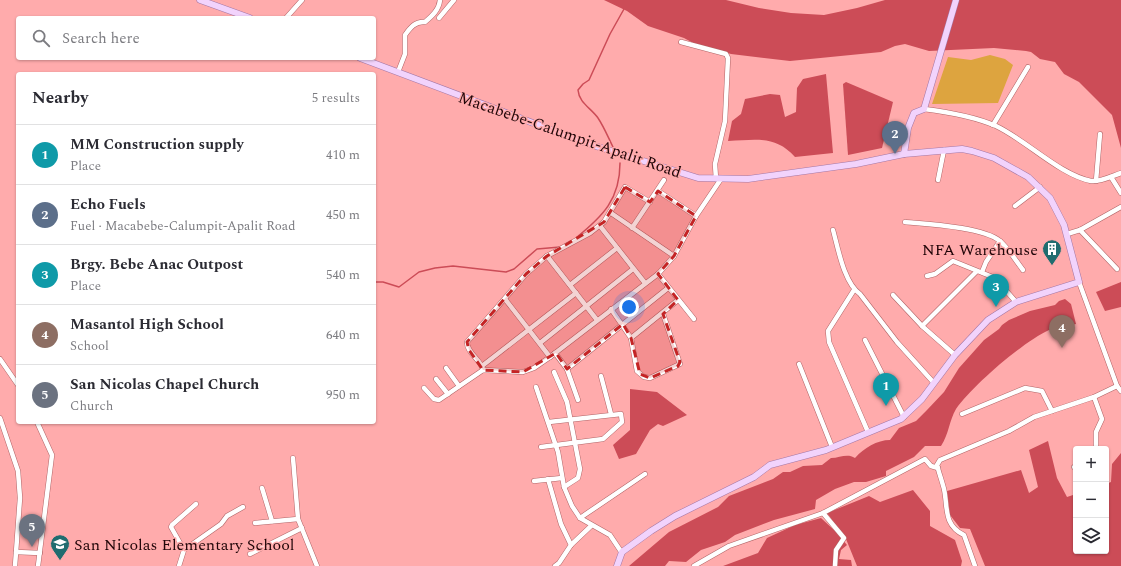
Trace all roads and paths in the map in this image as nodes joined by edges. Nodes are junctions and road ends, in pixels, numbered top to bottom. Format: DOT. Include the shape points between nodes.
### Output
graph roads {
  1 [pos="200,0"];
  2 [pos="302,0"];
  3 [pos="440,0"];
  4 [pos="454,0"];
  5 [pos="956,0"];
  6 [pos="244,16"];
  7 [pos="288,16"];
  8 [pos="439,18"];
  9 [pos="681,42"];
  10 [pos="365,60"];
  11 [pos="1028,67"];
  12 [pos="398,72"];
  13 [pos="924,109"];
  14 [pos="993,125"];
  15 [pos="1100,134"];
  16 [pos="944,150"];
  17 [pos="904,154"];
  18 [pos="1121,173"];
  19 [pos="1111,177"];
  20 [pos="718,179"];
  21 [pos="664,180"];
  22 [pos="938,180"];
  23 [pos="1096,180"];
  24 [pos="1040,187"];
  25 [pos="658,191"];
  26 [pos="1121,193"];
  27 [pos="650,202"];
  28 [pos="1015,206"];
  29 [pos="1121,207"];
  30 [pos="611,213"];
  31 [pos="696,216"];
  32 [pos="905,222"];
  33 [pos="600,226"];
  34 [pos="632,228"];
  35 [pos="833,230"];
  36 [pos="1080,230"];
  37 [pos="1067,234"];
  38 [pos="1000,241"];
  39 [pos="617,248"];
  40 [pos="547,256"];
  41 [pos="674,256"];
  42 [pos="633,269"];
  43 [pos="1117,269"];
  44 [pos="1023,270"];
  45 [pos="976,272"];
  46 [pos="982,272"];
  47 [pos="658,274"];
  48 [pos="927,276"];
  49 [pos="1079,282"];
  50 [pos="645,283"];
  51 [pos="570,285"];
  52 [pos="668,288"];
  53 [pos="854,290"];
  54 [pos="576,294"];
  55 [pos="893,295"];
  56 [pos="505,299"];
  57 [pos="678,300"];
  58 [pos="1016,302"];
  59 [pos="586,306"];
  60 [pos="611,309"];
  61 [pos="663,314"];
  62 [pos="694,319"];
  63 [pos="597,320"];
  64 [pos="623,324"];
  65 [pos="922,326"];
  66 [pos="530,331"];
  67 [pos="631,338"];
  68 [pos="865,340"];
  69 [pos="540,343"];
  70 [pos="555,353"];
  71 [pos="955,355"];
  72 [pos="550,357"];
  73 [pos="0,359"];
  74 [pos="799,364"];
  75 [pos="446,368"];
  76 [pos="482,368"];
  77 [pos="567,369"];
  78 [pos="554,372"];
  79 [pos="601,376"];
  80 [pos="436,379"];
  81 [pos="16,382"];
  82 [pos="934,383"];
  83 [pos="458,386"];
  84 [pos="1117,386"];
  85 [pos="536,387"];
  86 [pos="424,388"];
  87 [pos="1121,391"];
  88 [pos="448,394"];
  89 [pos="1094,397"];
  90 [pos="578,400"];
  91 [pos="1052,411"];
  92 [pos="611,414"];
  93 [pos="962,414"];
  94 [pos="904,417"];
  95 [pos="0,418"];
  96 [pos="571,418"];
  97 [pos="549,422"];
  98 [pos="38,424"];
  99 [pos="868,432"];
  100 [pos="576,442"];
  101 [pos="555,444"];
  102 [pos="1096,446"];
  103 [pos="541,447"];
  104 [pos="832,448"];
  105 [pos="293,458"];
  106 [pos="938,468"];
  107 [pos="645,474"];
  108 [pos="562,478"];
  109 [pos="548,479"];
  110 [pos="534,482"];
  111 [pos="564,487"];
  112 [pos="262,488"];
  113 [pos="196,504"];
  114 [pos="243,507"];
  115 [pos="823,513"];
  116 [pos="580,518"];
  117 [pos="298,519"];
  118 [pos="272,521"];
  119 [pos="255,523"];
  120 [pos="591,526"];
  121 [pos="302,528"];
  122 [pos="571,545"];
  123 [pos="184,550"];
  124 [pos="16,552"];
  125 [pos="40,552"];
  126 [pos="622,553"];
  127 [pos="250,554"];
  128 [pos="16,566"];
  129 [pos="38,566"];
  130 [pos="179,566"];
  131 [pos="318,566"];
  132 [pos="555,566"];
  133 [pos="617,566"];
  134 [pos="694,566"];
  135 [pos="835,566"];
  136 [pos="975,566"];
  1 -- 6 [label="main road"];
  2 -- 7 [label="street"];
  3 -- 12 [label="street" via="440,6 435,14 425,22 419,21 414,24 404,35 405,54"];
  4 -- 8 [label="street"];
  5 -- 13 [label="main road"];
  9 -- 20 [label="street" via="726,54 728,58 725,121 715,164"];
  10 -- 12 [label="main road, Macabebe-Calumpit-Apalit Road"];
  11 -- 14 [label="street"];
  12 -- 20 [label="main road, Macabebe-Calumpit-Apalit Road" via="589,144 679,173 698,178"];
  13 -- 14 [label="street" via="966,116"];
  13 -- 17 [label="main road" via="914,113 908,128"];
  14 -- 23 [label="street" via="1066,170"];
  15 -- 23 [label="street"];
  16 -- 17 [label="main road, Macabebe-Calumpit-Apalit Road"];
  16 -- 22 [label="street"];
  16 -- 24 [label="main road, Macabebe-Calumpit-Apalit Road" via="962,149 994,158 1028,177"];
  17 -- 20 [label="main road, Macabebe-Calumpit-Apalit Road" via="856,164 748,179"];
  18 -- 19 [label="street"];
  19 -- 23 [label="street"];
  19 -- 26 [label="street"];
  20 -- 31 [label="street"];
  21 -- 25 [label="street"];
  24 -- 28 [label="street"];
  24 -- 37 [label="main road, Macabebe-Calumpit-Apalit Road" via="1058,211"];
  25 -- 27 [label="street"];
  25 -- 31 [label="street"];
  27 -- 30 [label="street" via="625,186"];
  27 -- 34 [label="street"];
  29 -- 36 [label="street"];
  30 -- 33 [label="street"];
  30 -- 34 [label="street"];
  31 -- 41 [label="street"];
  32 -- 38 [label="street" via="954,227 981,233"];
  33 -- 39 [label="street"];
  33 -- 40 [label="street"];
  34 -- 41 [label="street"];
  35 -- 53 [label="street" via="845,271"];
  36 -- 37 [label="street"];
  36 -- 43 [label="street"];
  37 -- 49 [label="main road, Macabebe-Calumpit-Apalit Road"];
  38 -- 44 [label="street"];
  38 -- 46 [label="street"];
  39 -- 42 [label="street"];
  39 -- 51 [label="street"];
  40 -- 51 [label="street"];
  40 -- 56 [label="street" via="526,274"];
  41 -- 47 [label="street"];
  42 -- 50 [label="street"];
  42 -- 59 [label="street"];
  45 -- 46 [label="street"];
  45 -- 48 [label="street" via="953,261 935,274"];
  45 -- 65 [label="street"];
  46 -- 58 [label="street" via="1000,282"];
  47 -- 50 [label="street"];
  47 -- 52 [label="street"];
  49 -- 58 [label="main road"];
  49 -- 84 [label="street"];
  50 -- 60 [label="street"];
  51 -- 54 [label="street"];
  52 -- 57 [label="street"];
  52 -- 64 [label="street"];
  53 -- 82 [label="street"];
  53 -- 99 [label="street" via="828,331 830,342"];
  54 -- 59 [label="street"];
  54 -- 66 [label="street"];
  55 -- 65 [label="street"];
  56 -- 66 [label="street"];
  56 -- 76 [label="street" via="467,342 469,350"];
  57 -- 61 [label="street"];
  57 -- 62 [label="street"];
  58 -- 71 [label="main road" via="988,320"];
  59 -- 63 [label="street"];
  59 -- 69 [label="street"];
  60 -- 63 [label="street"];
  60 -- 64 [label="street"];
  61 -- 67 [label="street"];
  61 -- 67 [label="street" via="680,362 678,366 650,378 640,374 637,371"];
  63 -- 70 [label="street"];
  64 -- 67 [label="street"];
  64 -- 77 [label="street"];
  65 -- 71 [label="street"];
  66 -- 69 [label="street"];
  66 -- 76 [label="street"];
  68 -- 94 [label="street"];
  69 -- 72 [label="street"];
  70 -- 72 [label="street"];
  70 -- 77 [label="street"];
  71 -- 82 [label="main road"];
  72 -- 76 [label="street" via="523,372"];
  73 -- 81 [label="street"];
  74 -- 104 [label="street"];
  75 -- 83 [label="street"];
  76 -- 83 [label="street"];
  77 -- 90 [label="street"];
  78 -- 96 [label="street"];
  79 -- 92 [label="street"];
  80 -- 88 [label="street"];
  82 -- 94 [label="main road"];
  83 -- 88 [label="street"];
  84 -- 87 [label="street"];
  84 -- 89 [label="street"];
  85 -- 97 [label="street"];
  86 -- 88 [label="street" via="436,401"];
  89 -- 91 [label="street"];
  89 -- 102 [label="street" via="1102,419 1096,432"];
  91 -- 93 [label="street" via="1042,391 1025,388"];
  91 -- 106 [label="street" via="940,460"];
  92 -- 96 [label="street"];
  92 -- 100 [label="street" via="621,414 622,422 607,436"];
  94 -- 99 [label="main road"];
  95 -- 124 [label="street" via="18,470 20,498"];
  96 -- 97 [label="street"];
  96 -- 100 [label="street"];
  97 -- 101 [label="street"];
  98 -- 125 [label="street" via="52,455"];
  99 -- 104 [label="main road"];
  100 -- 101 [label="street"];
  100 -- 111 [label="street" via="580,469 578,478"];
  101 -- 103 [label="street"];
  101 -- 108 [label="street" via="560,458"];
  104 -- 126 [label="main road" via="770,465 748,480 675,516"];
  105 -- 117 [label="street"];
  106 -- 115 [label="street" via="931,466 925,459"];
  106 -- 136 [label="street" via="944,490 945,510 957,532 964,535"];
  107 -- 116 [label="street"];
  108 -- 109 [label="street"];
  108 -- 111 [label="street"];
  109 -- 110 [label="street"];
  109 -- 122 [label="street" via="561,524"];
  111 -- 116 [label="street"];
  112 -- 118 [label="street"];
  113 -- 123 [label="street" via="172,525"];
  114 -- 123 [label="street" via="227,516 221,524"];
  115 -- 134 [label="street" via="729,546"];
  115 -- 135 [label="street" via="844,538 836,550"];
  116 -- 120 [label="street"];
  117 -- 118 [label="street"];
  117 -- 121 [label="street"];
  118 -- 119 [label="street"];
  120 -- 122 [label="street"];
  120 -- 126 [label="street" via="610,535"];
  121 -- 127 [label="street"];
  121 -- 131 [label="street"];
  122 -- 132 [label="street"];
  123 -- 130 [label="street"];
  124 -- 125 [label="street"];
  124 -- 128 [label="street"];
  125 -- 129 [label="street"];
  126 -- 133 [label="main road"];
}
